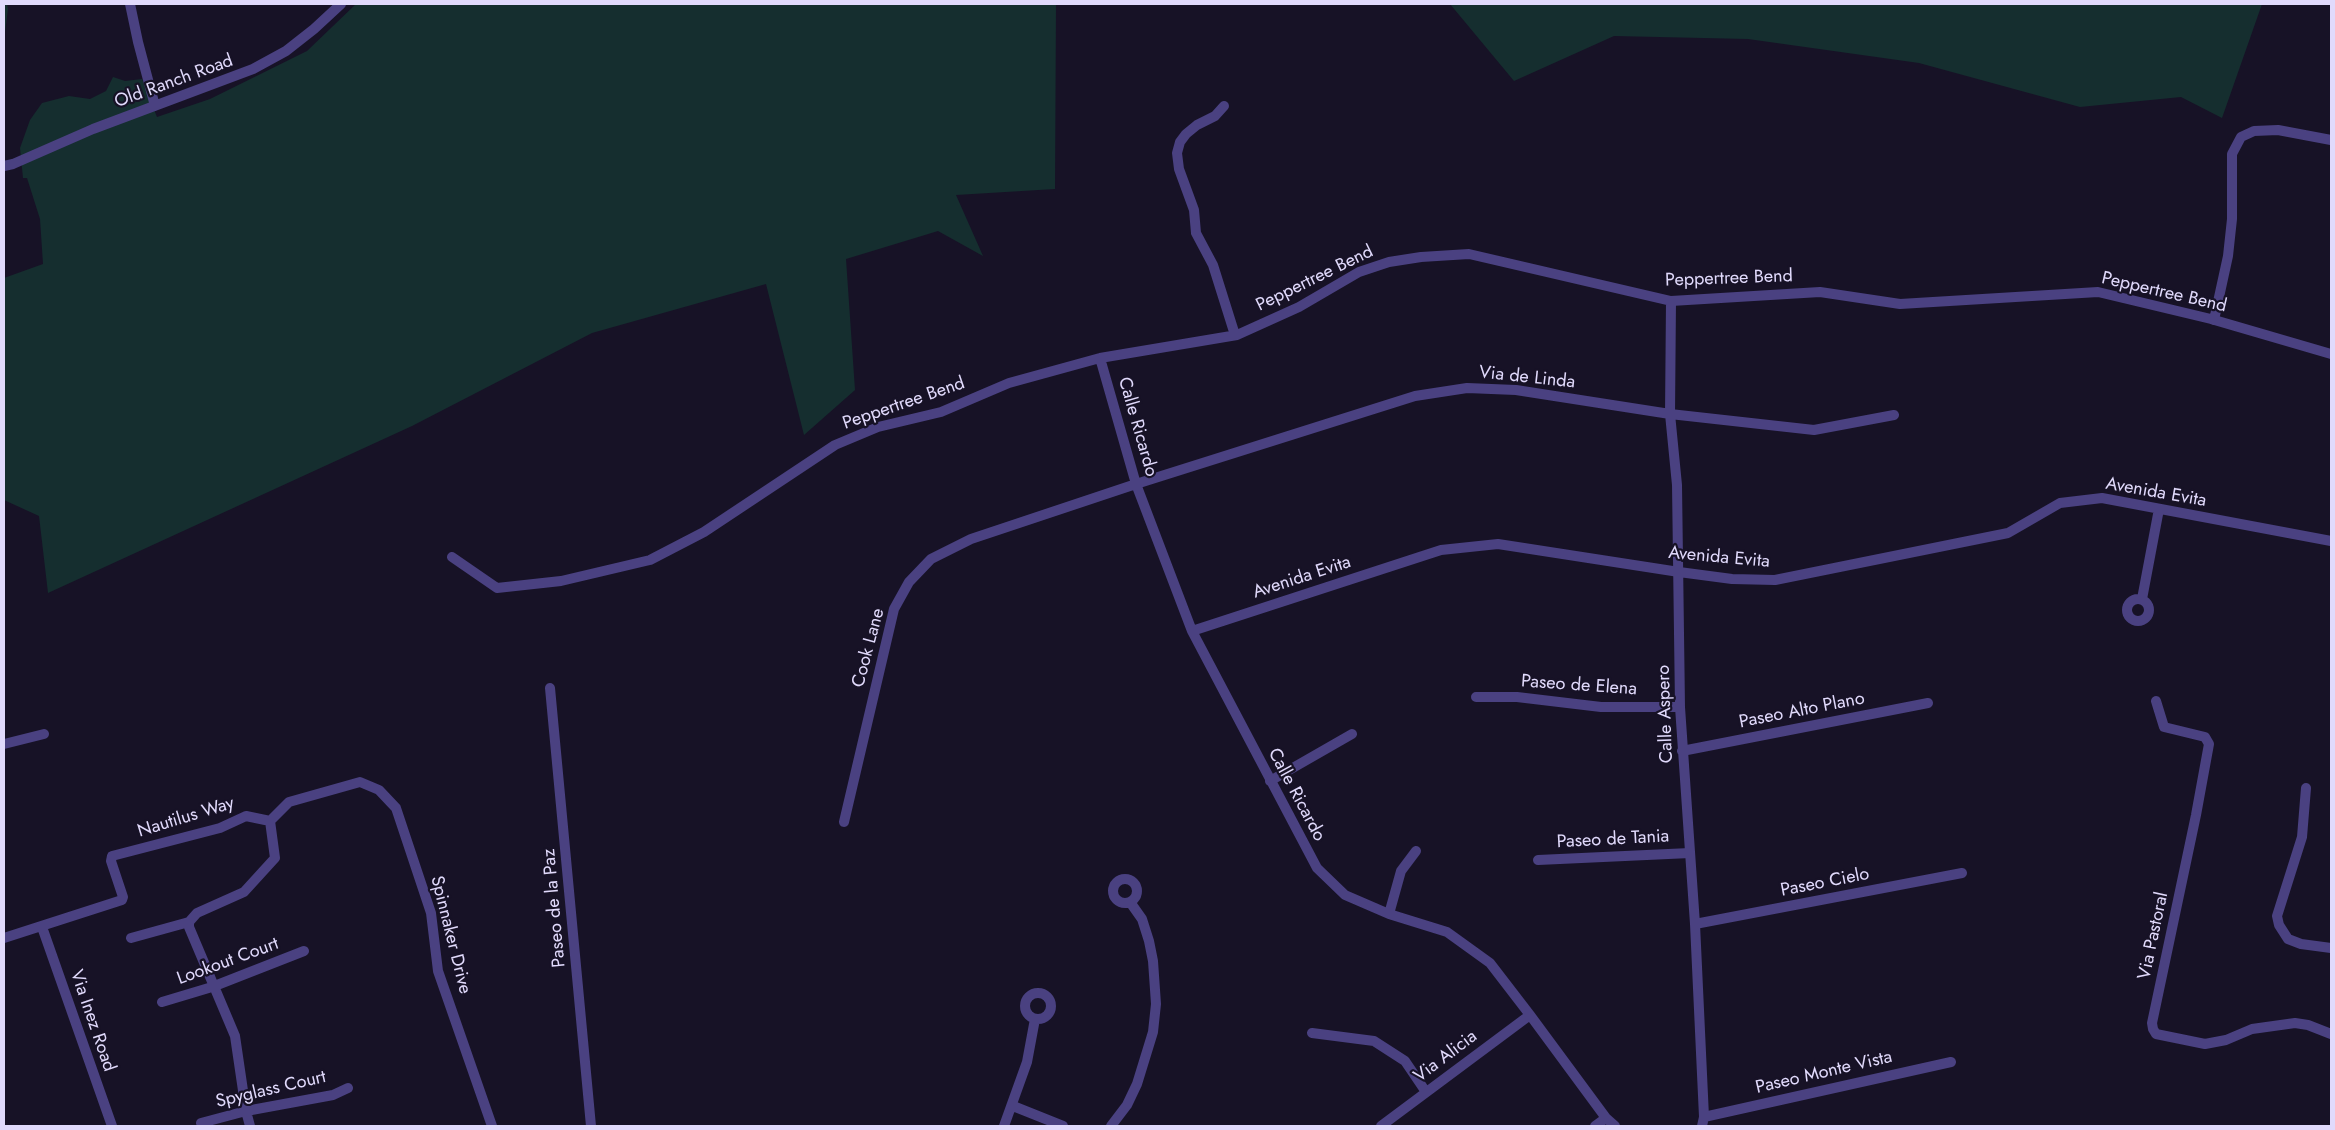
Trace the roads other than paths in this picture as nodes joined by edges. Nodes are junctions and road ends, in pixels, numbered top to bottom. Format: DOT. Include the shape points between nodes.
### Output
graph roads {
  1 [pos="130,4"];
  2 [pos="340,4"];
  3 [pos="155,106"];
  4 [pos="1224,106"];
  5 [pos="2331,140"];
  6 [pos="4,166"];
  7 [pos="1671,301"];
  8 [pos="2214,320"];
  9 [pos="1235,335"];
  10 [pos="2331,354"];
  11 [pos="1100,358"];
  12 [pos="1670,414"];
  13 [pos="1894,416"];
  14 [pos="1136,484"];
  15 [pos="2160,508"];
  16 [pos="2331,541"];
  17 [pos="452,558"];
  18 [pos="1679,572"];
  19 [pos="2142,599"];
  20 [pos="1192,631"];
  21 [pos="550,688"];
  22 [pos="1476,697"];
  23 [pos="2156,701"];
  24 [pos="1928,703"];
  25 [pos="1680,707"];
  26 [pos="44,734"];
  27 [pos="1352,734"];
  28 [pos="4,744"];
  29 [pos="1682,751"];
  30 [pos="1270,781"];
  31 [pos="2306,788"];
  32 [pos="270,821"];
  33 [pos="844,822"];
  34 [pos="1416,851"];
  35 [pos="1690,853"];
  36 [pos="1538,860"];
  37 [pos="1962,874"];
  38 [pos="1130,902"];
  39 [pos="1389,914"];
  40 [pos="189,922"];
  41 [pos="1695,924"];
  42 [pos="42,927"];
  43 [pos="4,938"];
  44 [pos="131,938"];
  45 [pos="2331,948"];
  46 [pos="304,951"];
  47 [pos="212,987"];
  48 [pos="162,1002"];
  49 [pos="1530,1015"];
  50 [pos="1035,1019"];
  51 [pos="1312,1033"];
  52 [pos="2331,1034"];
  53 [pos="1951,1062"];
  54 [pos="348,1088"];
  55 [pos="1426,1092"];
  56 [pos="1013,1106"];
  57 [pos="246,1111"];
  58 [pos="1606,1118"];
  59 [pos="1703,1122"];
  60 [pos="201,1124"];
  61 [pos="112,1126"];
  62 [pos="250,1126"];
  63 [pos="492,1126"];
  64 [pos="591,1126"];
  65 [pos="1004,1126"];
  66 [pos="1063,1126"];
  67 [pos="1111,1126"];
  68 [pos="1381,1126"];
  69 [pos="1595,1126"];
  70 [pos="1615,1126"];
  1 -- 3 [label="street"];
  2 -- 3 [label="street, Old Ranch Road" via="286,51 253,69"];
  3 -- 6 [label="street, Old Ranch Road"];
  4 -- 9 [label="street" via="1215,116 1197,124 1186,134 1177,153 1179,169 1194,210 1196,233 1212,264"];
  5 -- 8 [label="street" via="2278,130 2254,131 2241,137 2232,154 2232,219 2228,256"];
  7 -- 8 [label="street, Peppertree Bend" via="1820,292 1900,304 2098,292"];
  7 -- 9 [label="street, Peppertree Bend" via="1469,254 1421,257 1389,262 1359,272 1299,307"];
  7 -- 12 [label="street, Calle Aspero"];
  8 -- 10 [label="street, Peppertree Bend"];
  9 -- 11 [label="street, Peppertree Bend"];
  11 -- 14 [label="street, Calle Ricardo"];
  11 -- 17 [label="street, Peppertree Bend" via="1009,383 941,412 878,427 835,445 704,532 650,560 561,581 498,588"];
  12 -- 13 [label="street, Via de Linda" via="1814,430"];
  12 -- 14 [label="street, Via de Linda" via="1516,390 1466,388 1414,396"];
  12 -- 18 [label="street, Calle Aspero" via="1677,485"];
  14 -- 20 [label="street, Calle Ricardo"];
  14 -- 33 [label="street, Cook Lane" via="971,539 931,559 909,582 890,620"];
  15 -- 16 [label="street, Avenida Evita"];
  15 -- 18 [label="street, Avenida Evita" via="2102,498 2060,503 2008,533 1775,580 1732,579"];
  15 -- 19 [label="street"];
  18 -- 20 [label="street, Avenida Evita" via="1498,544 1441,550"];
  18 -- 25 [label="street, Calle Aspero"];
  20 -- 30 [label="street, Calle Ricardo"];
  21 -- 64 [label="street, Paseo de la Paz"];
  22 -- 25 [label="street, Paseo de Elena" via="1517,697 1601,707"];
  23 -- 52 [label="street, Via Pastoral" via="2164,727 2205,737 2209,744 2153,1029 2156,1034 2204,1044 2226,1040 2252,1029 2295,1023"];
  24 -- 29 [label="street, Paseo Alto Plano"];
  25 -- 29 [label="street, Calle Aspero"];
  26 -- 28 [label="street"];
  27 -- 30 [label="street"];
  29 -- 35 [label="street, Calle Aspero"];
  30 -- 39 [label="street, Calle Ricardo" via="1316,868 1345,895"];
  31 -- 45 [label="street" via="2302,837 2277,916 2288,939"];
  32 -- 40 [label="street" via="275,858 244,892 206,908"];
  32 -- 42 [label="street, Nautilus Way" via="246,816 220,828 112,856 122,900"];
  32 -- 63 [label="street, Spinnaker Drive" via="290,802 360,782 379,790 396,808 431,913 438,971"];
  34 -- 39 [label="street" via="1401,871"];
  35 -- 36 [label="street, Paseo de Tania"];
  35 -- 41 [label="street, Calle Aspero"];
  37 -- 41 [label="street, Paseo Cielo"];
  38 -- 67 [label="street" via="1142,919 1149,941 1156,1004 1153,1032 1137,1084 1127,1105"];
  39 -- 49 [label="street, Calle Ricardo" via="1454,937 1490,963"];
  40 -- 44 [label="street"];
  40 -- 47 [label="street"];
  41 -- 59 [label="street, Calle Aspero"];
  42 -- 43 [label="street"];
  42 -- 61 [label="street, Via Inez Road"];
  46 -- 47 [label="street, Lookout Court"];
  47 -- 48 [label="street, Lookout Court"];
  47 -- 57 [label="street" via="235,1036"];
  49 -- 55 [label="street, Via Alicia"];
  49 -- 58 [label="street, Calle Ricardo"];
  50 -- 56 [label="street"];
  51 -- 55 [label="street" via="1374,1042 1405,1061"];
  53 -- 59 [label="street, Paseo Monte Vista"];
  54 -- 57 [label="street, Spyglass Court" via="333,1094"];
  55 -- 68 [label="street, Via Alicia"];
  56 -- 65 [label="street"];
  56 -- 66 [label="street"];
  57 -- 60 [label="street, Spyglass Court"];
  57 -- 62 [label="street"];
  58 -- 69 [label="street"];
  58 -- 70 [label="street, Calle Ricardo"];
}
